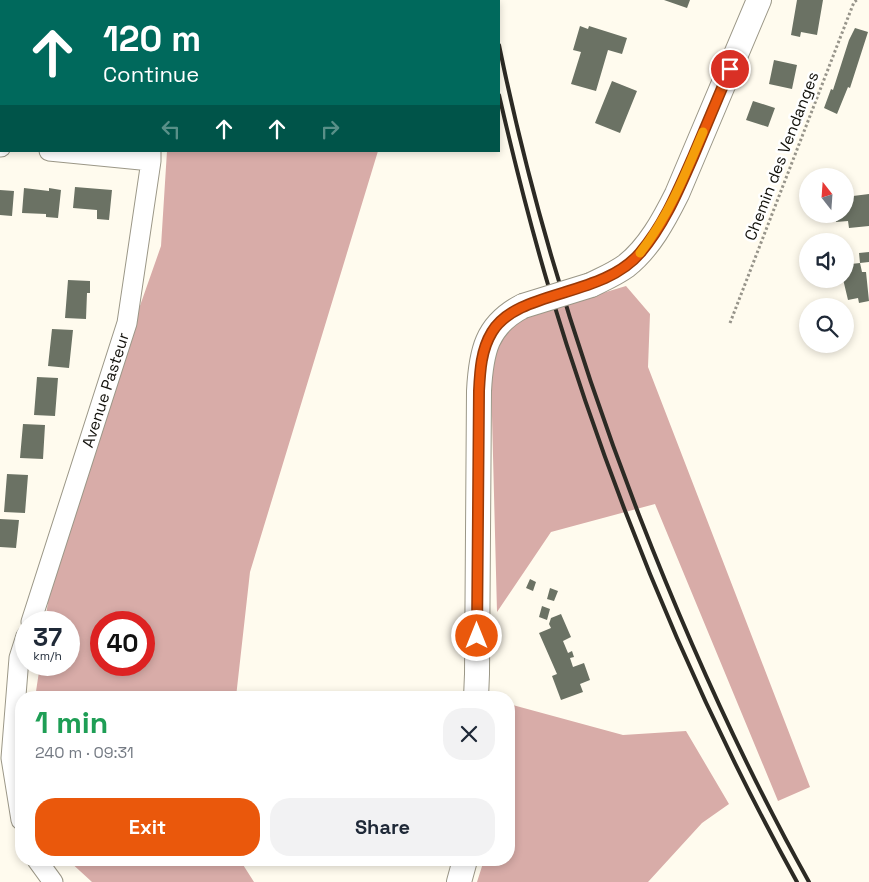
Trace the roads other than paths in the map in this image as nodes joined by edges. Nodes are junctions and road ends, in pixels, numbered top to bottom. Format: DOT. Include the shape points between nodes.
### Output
graph roads {
  1 [pos="759,0"];
  2 [pos="69,152"];
  3 [pos="151,156"];
  4 [pos="35,611"];
  5 [pos="18,676"];
  6 [pos="16,691"];
  7 [pos="476,691"];
  8 [pos="15,708"];
  9 [pos="15,783"];
  10 [pos="41,866"];
  11 [pos="463,866"];
  12 [pos="53,882"];
  13 [pos="459,882"];
  1 -- 7 [label="street, bridge" via="677,194 639,254 612,275 510,313 492,332 486,344 479,391"];
  2 -- 3 [label="street"];
  3 -- 4 [label="street, Avenue Pasteur" via="127,324"];
  5 -- 6 [label="street"];
  8 -- 9 [label="street" via="11,758"];
  10 -- 12 [label="street"];
  11 -- 13 [label="street"];
}
